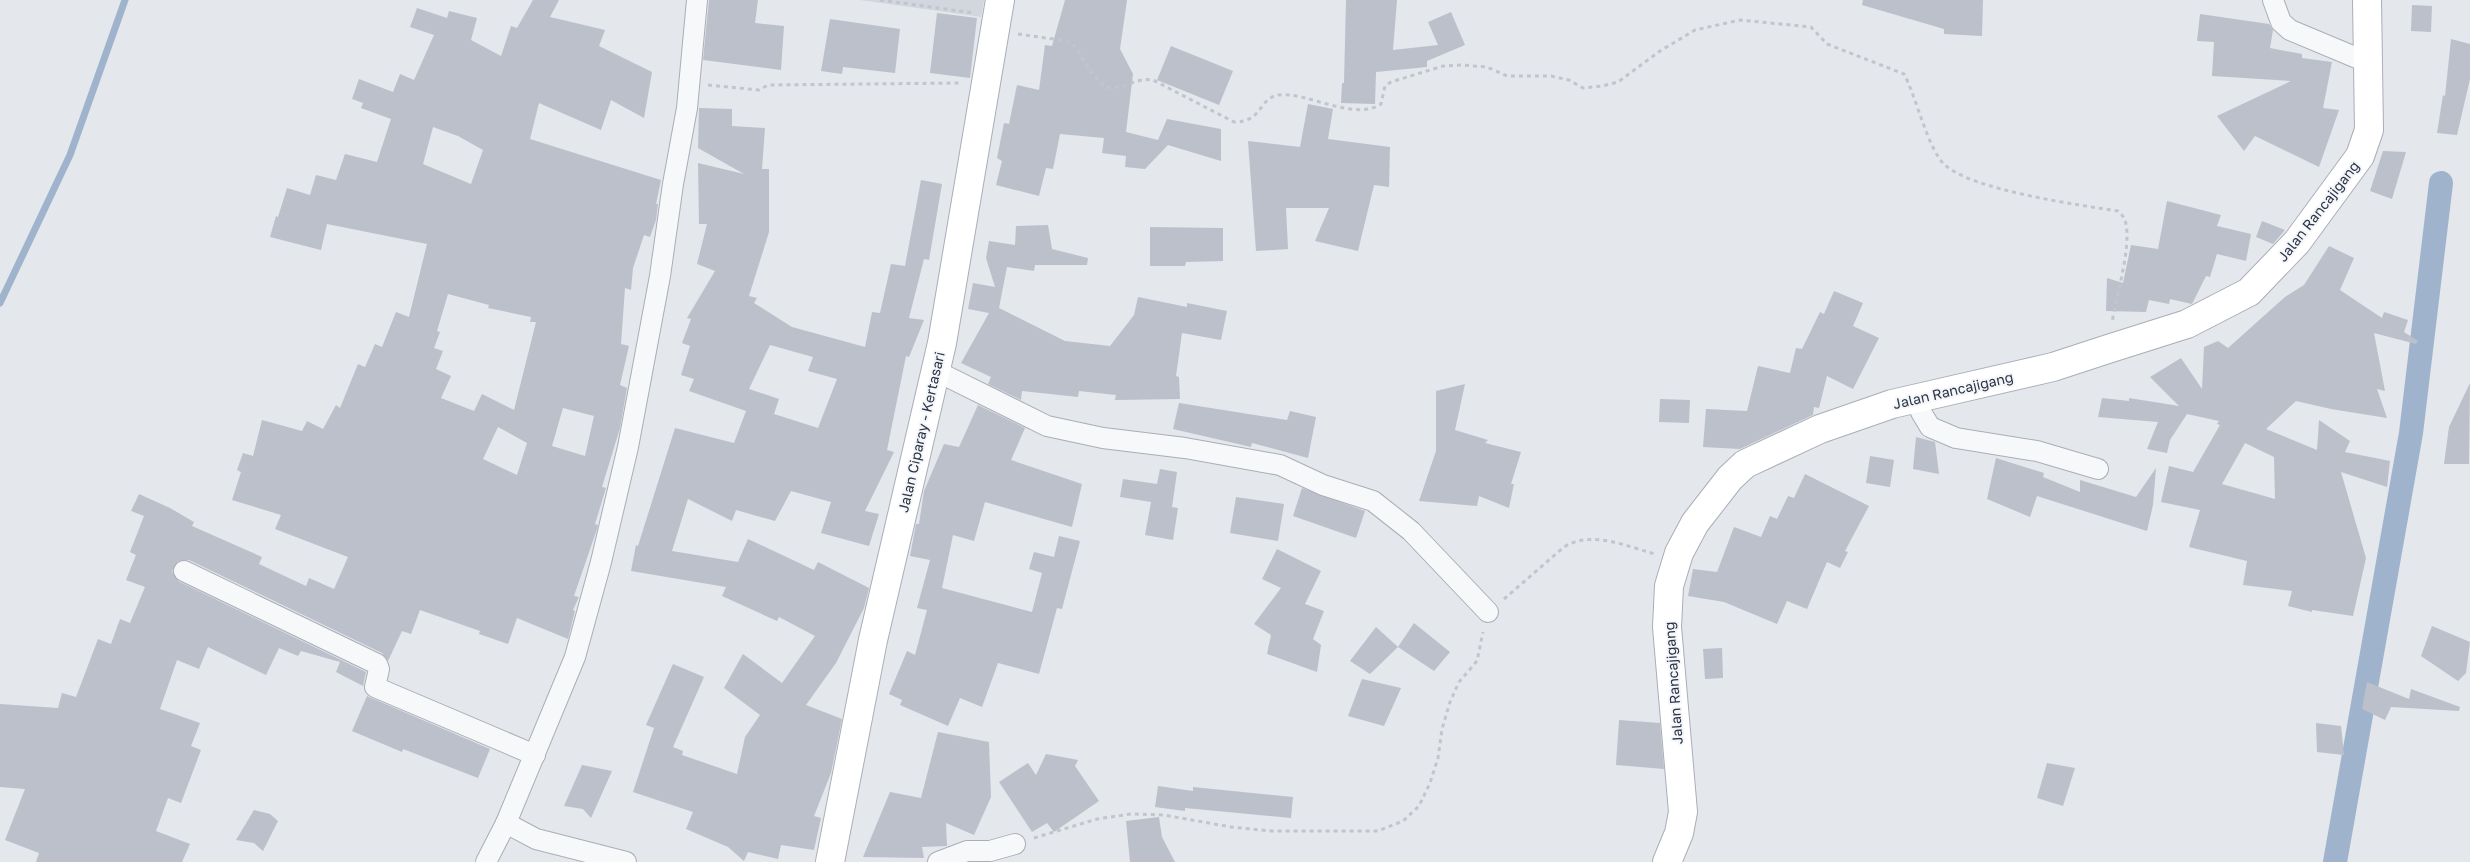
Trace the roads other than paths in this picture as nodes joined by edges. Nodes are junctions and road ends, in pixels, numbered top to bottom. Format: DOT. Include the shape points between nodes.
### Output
graph roads {
  1 [pos="696,0"];
  2 [pos="2273,0"];
  3 [pos="2367,0"];
  4 [pos="998,15"];
  5 [pos="2369,63"];
  6 [pos="936,371"];
  7 [pos="1916,398"];
  8 [pos="2098,469"];
  9 [pos="184,570"];
  10 [pos="1488,612"];
  11 [pos="535,755"];
  12 [pos="506,823"];
  13 [pos="1014,844"];
  14 [pos="486,862"];
  15 [pos="626,862"];
  16 [pos="830,862"];
  17 [pos="938,862"];
  18 [pos="1667,862"];
  1 -- 11 [label="street" via="690,84 660,276 628,447 575,657"];
  2 -- 5 [label="street" via="2281,22 2290,30"];
  3 -- 5 [label="main road, Jalan Rancajigang"];
  4 -- 6 [label="main road, Jalan Ciparay - Kertasari"];
  5 -- 7 [label="main road, Jalan Rancajigang" via="2370,130 2360,156 2297,242 2249,292 2187,324 2053,367"];
  6 -- 10 [label="street" via="1047,426 1103,438 1280,465 1323,485 1373,501 1411,530"];
  6 -- 16 [label="main road, Jalan Ciparay - Kertasari" via="873,640"];
  7 -- 8 [label="street" via="1930,427 1956,438 2037,450"];
  7 -- 18 [label="main road, Jalan Rancajigang" via="1820,429 1745,464 1695,523 1677,559 1669,586 1667,627 1683,812 1679,833"];
  9 -- 11 [label="street" via="377,664 375,687"];
  11 -- 12 [label="street"];
  12 -- 14 [label="street"];
  12 -- 15 [label="street" via="536,839"];
  13 -- 17 [label="street" via="990,851 967,851"];
}
